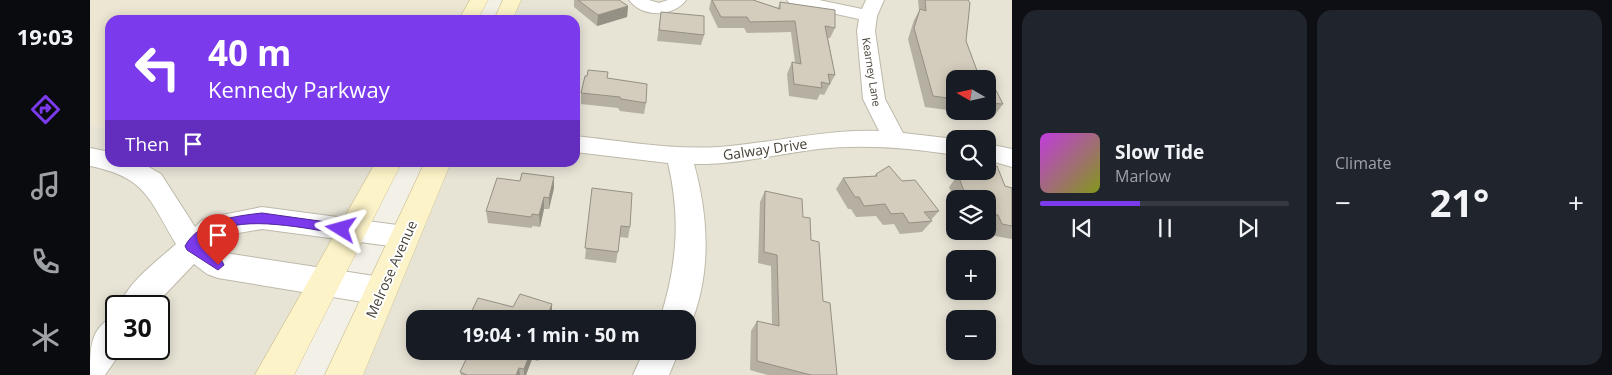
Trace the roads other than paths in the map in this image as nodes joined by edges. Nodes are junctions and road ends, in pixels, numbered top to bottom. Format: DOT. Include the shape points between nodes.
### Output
graph roads {
  1 [pos="478,0"];
  2 [pos="512,0"];
  3 [pos="638,0"];
  4 [pos="677,0"];
  5 [pos="796,0"];
  6 [pos="872,8"];
  7 [pos="470,15"];
  8 [pos="504,15"];
  9 [pos="896,140"];
  10 [pos="580,145"];
  11 [pos="946,146"];
  12 [pos="996,154"];
  13 [pos="679,156"];
  14 [pos="90,157"];
  15 [pos="1012,158"];
  16 [pos="105,160"];
  17 [pos="126,167"];
  18 [pos="386,167"];
  19 [pos="436,167"];
  20 [pos="352,230"];
  21 [pos="405,237"];
  22 [pos="192,246"];
  23 [pos="324,282"];
  24 [pos="381,291"];
  25 [pos="144,295"];
  26 [pos="679,310"];
  27 [pos="105,346"];
  28 [pos="658,360"];
  29 [pos="90,367"];
  30 [pos="274,375"];
  31 [pos="344,375"];
  32 [pos="651,375"];
  1 -- 7 [label="main road"];
  2 -- 8 [label="main road"];
  3 -- 4 [label="street" via="661,8 671,6"];
  5 -- 6 [label="street"];
  6 -- 9 [label="street, Kearney Lane" via="866,31 874,99"];
  9 -- 11 [label="street, Galway Drive"];
  9 -- 13 [label="street, Galway Drive" via="818,141 719,155"];
  10 -- 13 [label="street, Galway Drive"];
  12 -- 15 [label="street"];
  13 -- 26 [label="street" via="692,210 693,247 687,286"];
  14 -- 16 [label="street"];
  17 -- 22 [label="street" via="152,181"];
  18 -- 20 [label="main road"];
  19 -- 21 [label="main road, Melrose Avenue"];
  20 -- 21 [label="street"];
  20 -- 22 [label="street" via="262,218 238,220 212,228"];
  20 -- 23 [label="main road"];
  21 -- 24 [label="main road, Melrose Avenue"];
  22 -- 23 [label="street" via="218,265"];
  22 -- 25 [label="street"];
  23 -- 24 [label="street"];
  23 -- 30 [label="main road"];
  24 -- 31 [label="main road, Melrose Avenue"];
  27 -- 29 [label="street"];
  28 -- 32 [label="street"];
}
